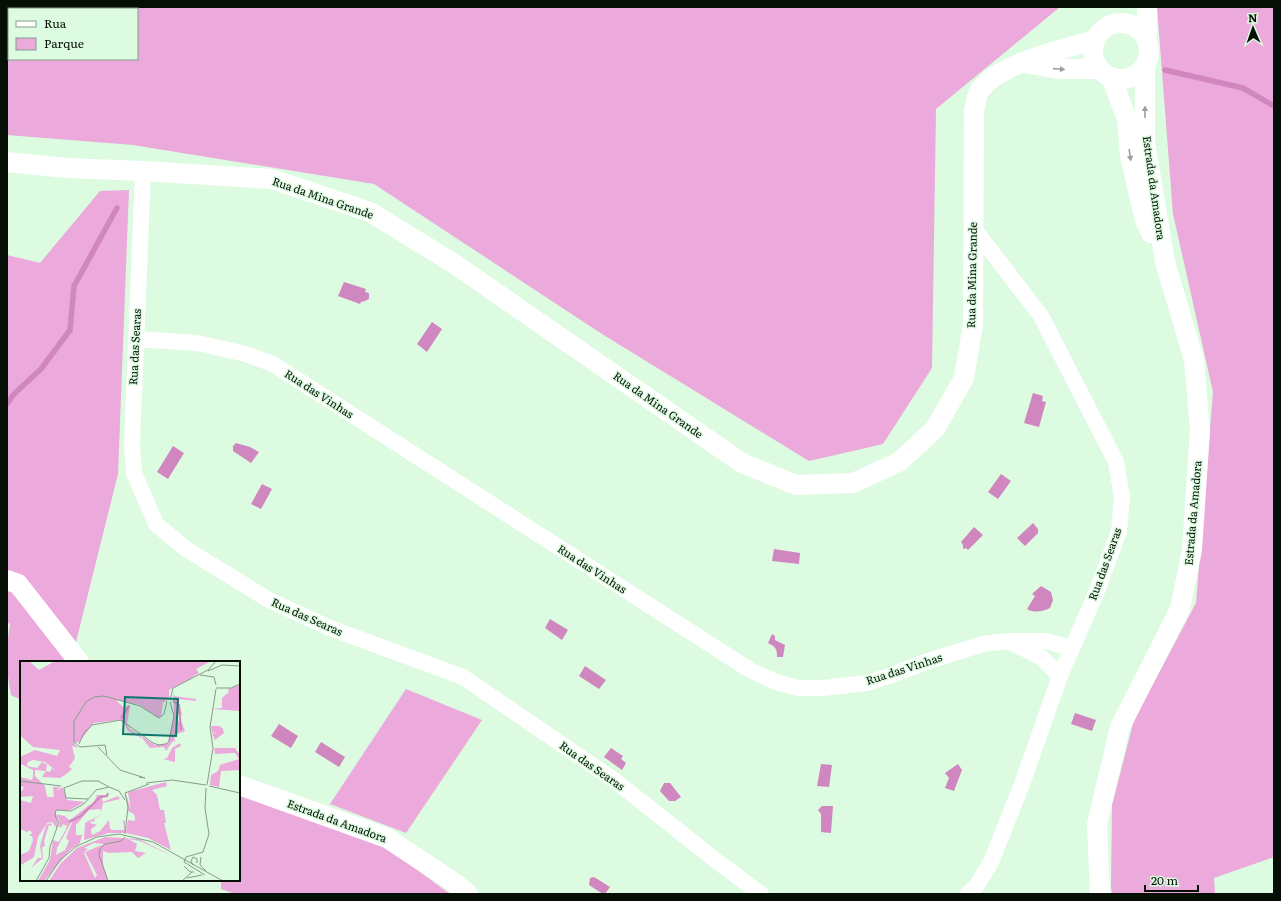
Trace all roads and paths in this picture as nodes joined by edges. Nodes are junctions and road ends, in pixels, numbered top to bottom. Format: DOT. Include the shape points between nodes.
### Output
graph roads {
  1 [pos="1116,7"];
  2 [pos="1147,7"];
  3 [pos="1101,33"];
  4 [pos="1147,38"];
  5 [pos="1021,62"];
  6 [pos="1145,66"];
  7 [pos="1105,73"];
  8 [pos="7,162"];
  9 [pos="143,171"];
  10 [pos="972,226"];
  11 [pos="1165,262"];
  12 [pos="136,340"];
  13 [pos="7,580"];
  14 [pos="1008,641"];
  15 [pos="1071,648"];
  16 [pos="78,661"];
  17 [pos="1060,676"];
  18 [pos="240,785"];
  19 [pos="468,894"];
  20 [pos="762,894"];
  21 [pos="968,894"];
  22 [pos="1100,894"];
  1 -- 3 [label="street"];
  2 -- 4 [label="street"];
  3 -- 4 [label="street" via="1115,23 1124,23 1141,30"];
  3 -- 5 [label="street, Rua da Mina Grande"];
  3 -- 7 [label="street" via="1093,47 1093,55"];
  4 -- 6 [label="street" via="1150,47"];
  5 -- 7 [label="street, one-way" via="1059,69"];
  5 -- 10 [label="street, Rua da Mina Grande" via="991,78 979,91 974,111"];
  6 -- 7 [label="street" via="1130,78 1121,79"];
  11 -- 6 [label="street, Estrada da Amadora, one-way" via="1145,142"];
  7 -- 11 [label="street, Estrada da Amadora, one-way" via="1127,119 1130,156 1145,220"];
  8 -- 9 [label="street, Rua da Mina Grande" via="67,168"];
  9 -- 10 [label="street, Rua da Mina Grande" via="272,179 370,212 453,263 742,463 796,485 852,483 899,462 935,429 964,378 973,324"];
  9 -- 12 [label="street, Rua das Searas"];
  10 -- 15 [label="street, Rua das Searas" via="1041,316 1116,462 1122,497 1119,531 1097,591"];
  11 -- 22 [label="street, Estrada da Amadora" via="1194,360 1200,431 1192,550 1180,609 1120,727 1097,824"];
  12 -- 14 [label="street, Rua das Vinhas" via="197,343 246,354 273,364 750,670 776,682 798,688 867,683 983,644"];
  12 -- 20 [label="street, Rua das Searas" via="132,443 134,474 156,524 186,549 269,600 330,628 463,677 614,780"];
  13 -- 16 [label="street" via="18,584"];
  14 -- 15 [label="street, Rua das Vinhas" via="1046,642"];
  14 -- 17 [label="street" via="1042,658"];
  15 -- 17 [label="street, Rua das Searas"];
  17 -- 21 [label="street, Rua das Searas" via="991,862"];
  18 -- 19 [label="street, Estrada da Amadora" via="386,838"];
}
